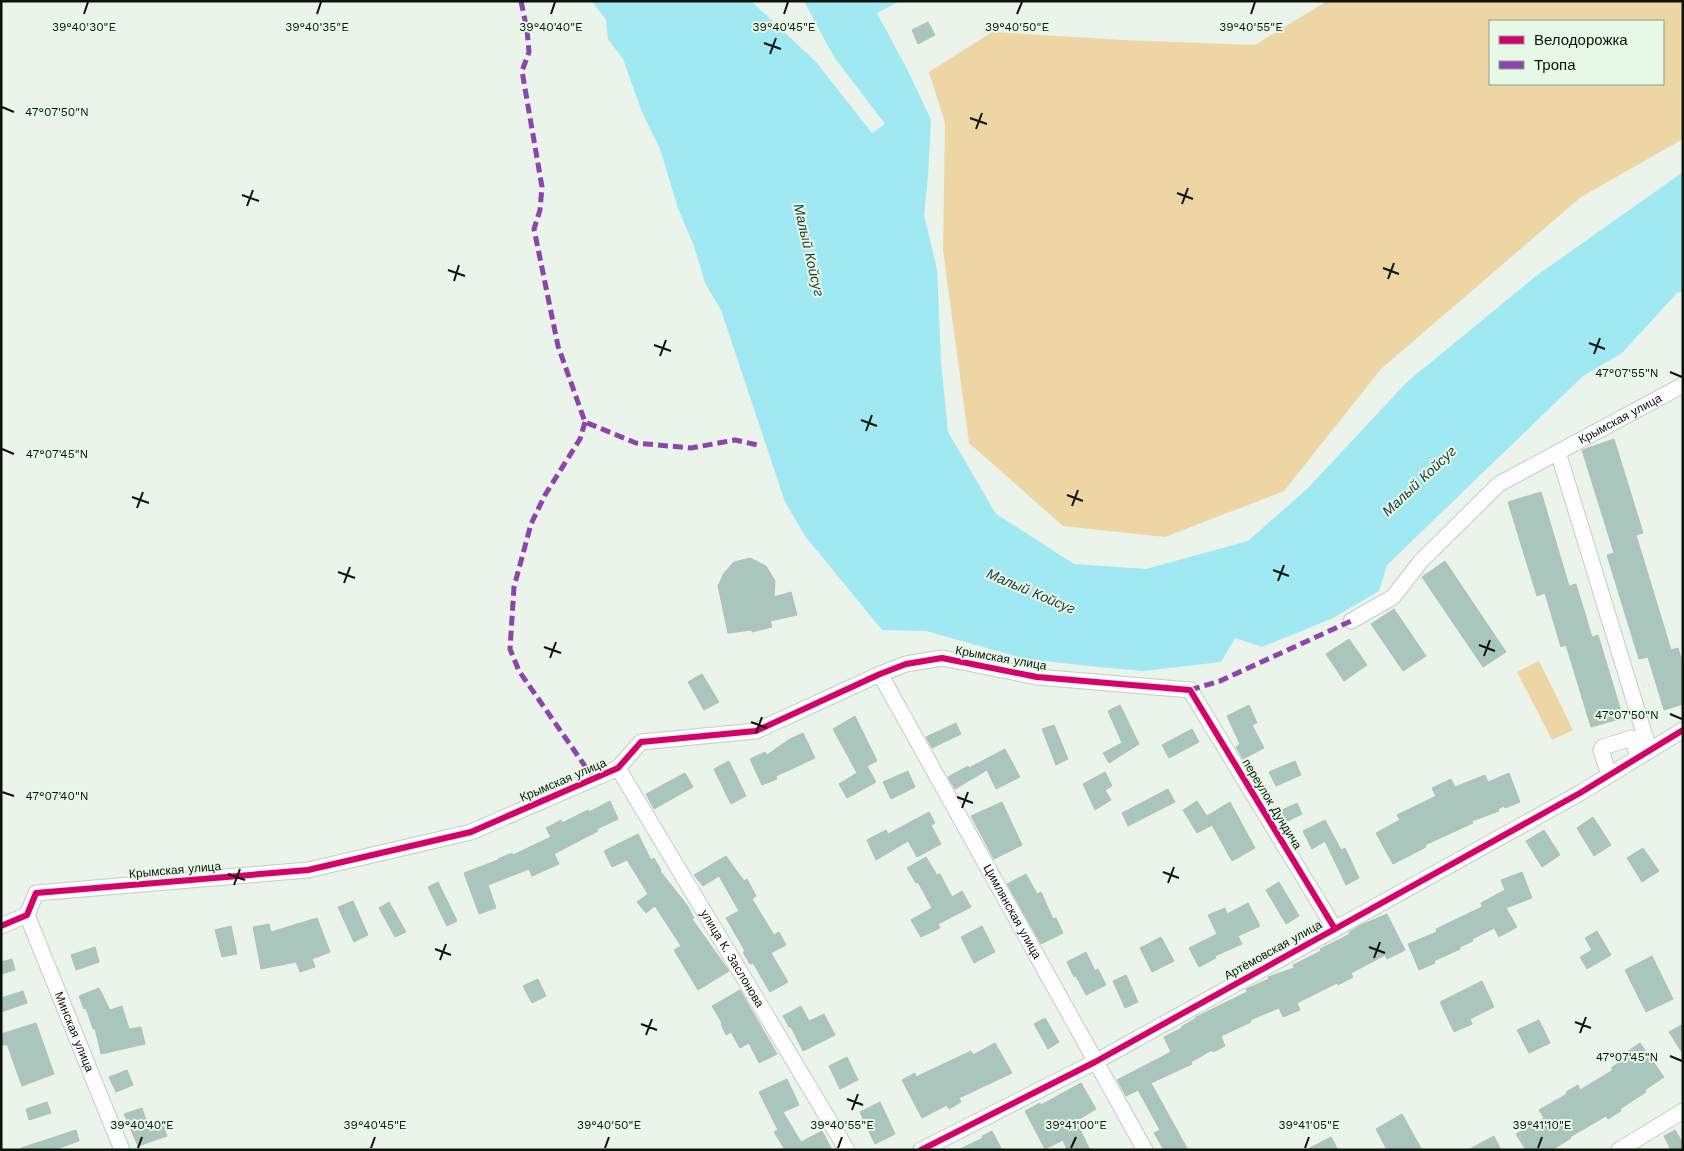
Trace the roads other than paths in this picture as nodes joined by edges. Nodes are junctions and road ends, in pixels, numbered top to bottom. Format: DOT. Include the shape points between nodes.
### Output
graph roads {
  1 [pos="1683,385"];
  2 [pos="1558,452"];
  3 [pos="1351,621"];
  4 [pos="880,674"];
  5 [pos="1190,690"];
  6 [pos="1683,730"];
  7 [pos="1644,753"];
  8 [pos="618,768"];
  9 [pos="1609,774"];
  10 [pos="28,914"];
  11 [pos="1,926"];
  12 [pos="1334,929"];
  13 [pos="1095,1062"];
  14 [pos="1683,1111"];
  15 [pos="122,1150"];
  16 [pos="847,1150"];
  17 [pos="921,1150"];
  18 [pos="1144,1150"];
  19 [pos="1619,1150"];
  1 -- 2 [label="street, Крымская улица"];
  2 -- 3 [label="street, Крымская улица" via="1499,484 1421,560 1393,598"];
  2 -- 7 [label="street"];
  4 -- 5 [label="street, Крымская улица" via="906,664 942,658 1037,677"];
  4 -- 8 [label="street, Крымская улица" via="756,731 641,742"];
  4 -- 13 [label="street, Цимлянская улица"];
  5 -- 12 [label="street, переулок Дундича"];
  6 -- 7 [label="street, Артёмовская улица"];
  7 -- 9 [label="street, Артёмовская улица"];
  7 -- 9 [label="street" via="1632,738 1603,747 1601,750"];
  8 -- 10 [label="street, Крымская улица" via="472,832 308,870 36,894"];
  8 -- 16 [label="street, улица К. Заслонова"];
  9 -- 12 [label="street, Артёмовская улица"];
  10 -- 11 [label="street"];
  10 -- 15 [label="street, Минская улица"];
  12 -- 13 [label="street, Артёмовская улица"];
  13 -- 17 [label="street, Артёмовская улица"];
  13 -- 18 [label="street, Цимлянская улица"];
  14 -- 19 [label="street"];
}
